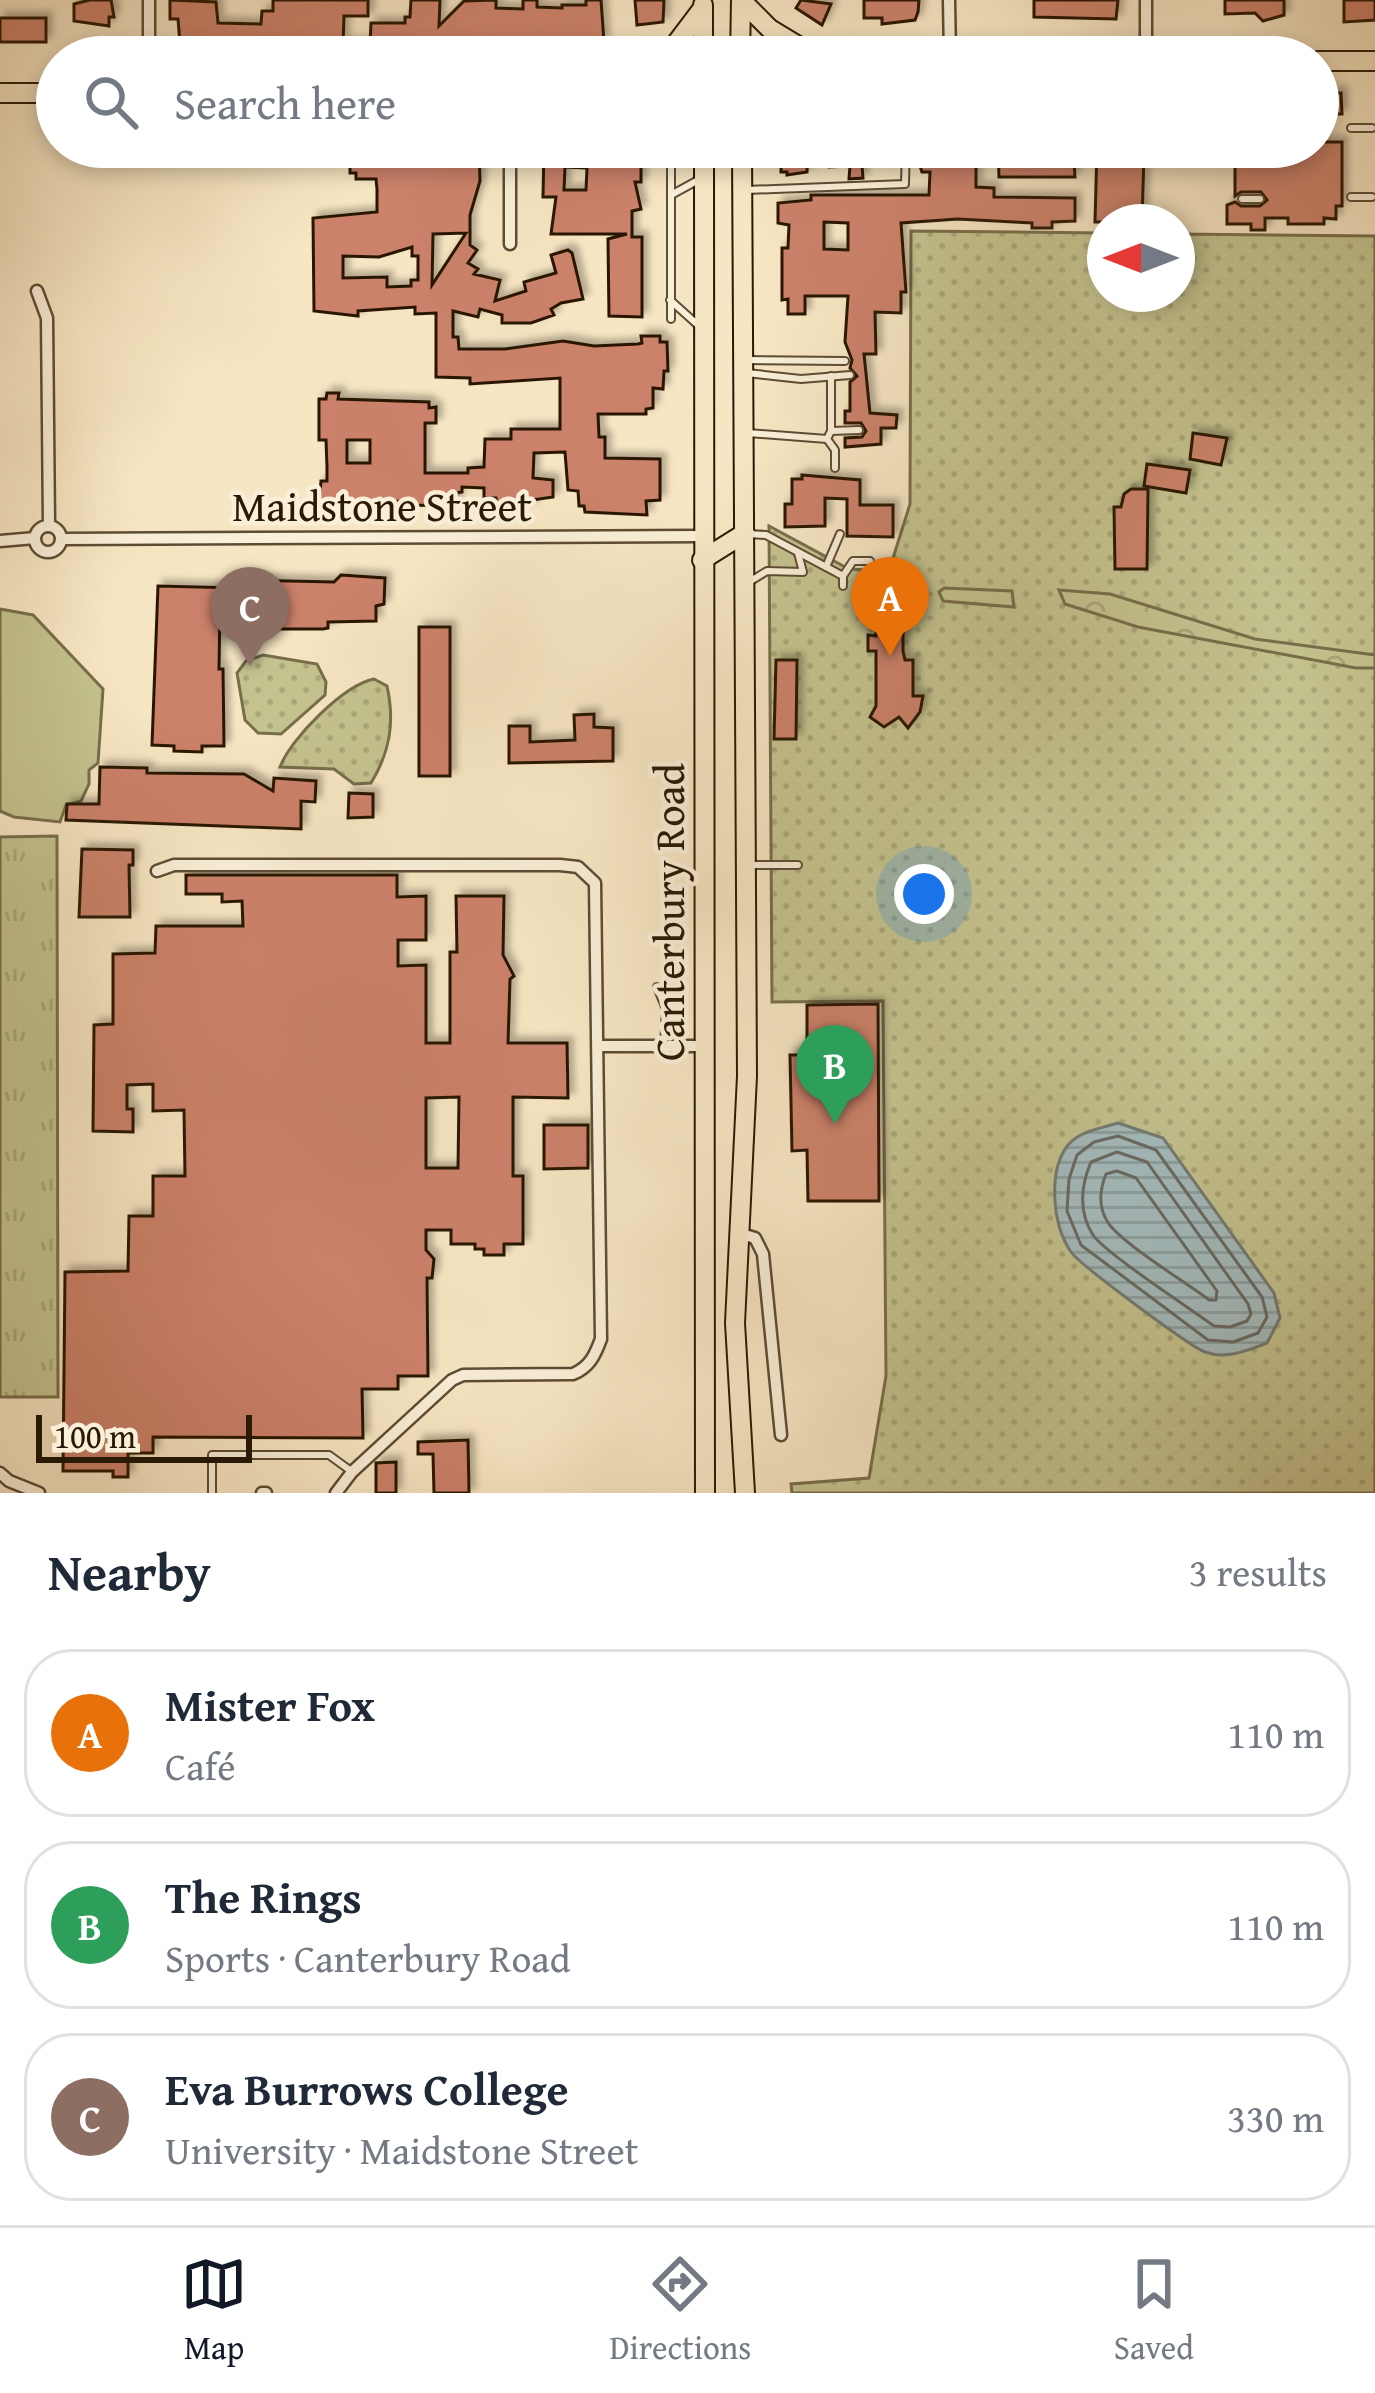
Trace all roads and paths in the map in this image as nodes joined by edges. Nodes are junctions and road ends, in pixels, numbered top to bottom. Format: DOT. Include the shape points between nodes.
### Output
graph roads {
  1 [pos="148,0"];
  2 [pos="741,0"];
  3 [pos="949,0"];
  4 [pos="1146,0"];
  5 [pos="703,4"];
  6 [pos="148,36"];
  7 [pos="680,36"];
  8 [pos="703,36"];
  9 [pos="740,36"];
  10 [pos="781,36"];
  11 [pos="950,36"];
  12 [pos="1146,36"];
  13 [pos="1339,61"];
  14 [pos="1375,61"];
  15 [pos="36,93"];
  16 [pos="0,94"];
  17 [pos="1351,128"];
  18 [pos="1372,128"];
  19 [pos="510,168"];
  20 [pos="670,168"];
  21 [pos="704,168"];
  22 [pos="742,168"];
  23 [pos="905,168"];
  24 [pos="704,178"];
  25 [pos="742,190"];
  26 [pos="671,195"];
  27 [pos="1351,197"];
  28 [pos="1372,197"];
  29 [pos="1242,199"];
  30 [pos="1260,199"];
  31 [pos="510,244"];
  32 [pos="37,291"];
  33 [pos="670,300"];
  34 [pos="671,319"];
  35 [pos="703,330"];
  36 [pos="845,361"];
  37 [pos="744,366"];
  38 [pos="850,375"];
  39 [pos="831,376"];
  40 [pos="859,430"];
  41 [pos="744,433"];
  42 [pos="829,435"];
  43 [pos="835,468"];
  44 [pos="49,525"];
  45 [pos="745,533"];
  46 [pos="840,535"];
  47 [pos="702,536"];
  48 [pos="35,538"];
  49 [pos="62,539"];
  50 [pos="0,541"];
  51 [pos="797,552"];
  52 [pos="702,560"];
  53 [pos="870,561"];
  54 [pos="826,567"];
  55 [pos="843,576"];
  56 [pos="746,584"];
  57 [pos="843,586"];
  58 [pos="746,865"];
  59 [pos="798,865"];
  60 [pos="157,872"];
  61 [pos="657,987"];
  62 [pos="599,1046"];
  63 [pos="664,1046"];
  64 [pos="705,1046"];
  65 [pos="705,1076"];
  66 [pos="747,1076"];
  67 [pos="738,1233"];
  68 [pos="781,1435"];
  69 [pos="352,1472"];
  70 [pos="3,1483"];
  71 [pos="39,1493"];
  72 [pos="212,1493"];
  73 [pos="336,1493"];
  74 [pos="705,1493"];
  75 [pos="746,1493"];
  1 -- 6 [label="street"];
  2 -- 9 [label="main road"];
  2 -- 10 [label="main road"];
  3 -- 11 [label="street"];
  4 -- 12 [label="street"];
  5 -- 7 [label="main road"];
  5 -- 8 [label="main road"];
  13 -- 14 [label="main road"];
  15 -- 16 [label="main road"];
  17 -- 18 [label="lane"];
  19 -- 31 [label="street"];
  20 -- 26 [label="lane"];
  21 -- 24 [label="main road, Canterbury Road"];
  22 -- 25 [label="main road, Canterbury Road"];
  23 -- 25 [label="lane" via="905,184"];
  24 -- 26 [label="lane"];
  24 -- 35 [label="main road, Canterbury Road"];
  25 -- 37 [label="main road, Canterbury Road"];
  26 -- 33 [label="lane"];
  27 -- 28 [label="lane"];
  29 -- 30 [label="lane"];
  32 -- 44 [label="street" via="46,318"];
  33 -- 34 [label="lane"];
  33 -- 35 [label="lane"];
  35 -- 47 [label="main road, Canterbury Road"];
  36 -- 37 [label="lane"];
  37 -- 39 [label="lane" via="800,379"];
  37 -- 41 [label="main road, Canterbury Road"];
  38 -- 39 [label="lane"];
  39 -- 42 [label="lane"];
  40 -- 42 [label="lane"];
  41 -- 42 [label="lane"];
  41 -- 45 [label="main road, Canterbury Road"];
  42 -- 43 [label="lane"];
  44 -- 48 [label="street"];
  44 -- 49 [label="street"];
  45 -- 51 [label="lane"];
  45 -- 52 [label="main road"];
  45 -- 56 [label="main road, Canterbury Road"];
  46 -- 54 [label="lane"];
  47 -- 49 [label="street, Maidstone Street"];
  47 -- 52 [label="main road, Canterbury Road"];
  48 -- 49 [label="street" via="48,552"];
  48 -- 50 [label="street"];
  51 -- 54 [label="lane"];
  51 -- 56 [label="lane" via="803,572 767,571"];
  52 -- 64 [label="main road, Canterbury Road"];
  53 -- 55 [label="lane" via="854,561"];
  54 -- 55 [label="lane"];
  55 -- 57 [label="lane"];
  56 -- 58 [label="main road, Canterbury Road"];
  58 -- 59 [label="lane"];
  58 -- 66 [label="main road, Canterbury Road"];
  60 -- 62 [label="street" via="173,865 578,867 598,896"];
  61 -- 63 [label="lane" via="666,1009"];
  62 -- 63 [label="street"];
  62 -- 69 [label="street" via="601,1339 593,1359 573,1374 452,1380"];
  63 -- 64 [label="street"];
  64 -- 65 [label="main road, Canterbury Road"];
  65 -- 66 [label="main road"];
  65 -- 74 [label="main road, Canterbury Road"];
  66 -- 67 [label="main road, Canterbury Road"];
  67 -- 68 [label="street" via="754,1238 763,1254"];
  67 -- 75 [label="main road, Canterbury Road"];
  69 -- 72 [label="lane" via="329,1455 212,1455"];
  69 -- 73 [label="street"];
  70 -- 71 [label="street"];
}
